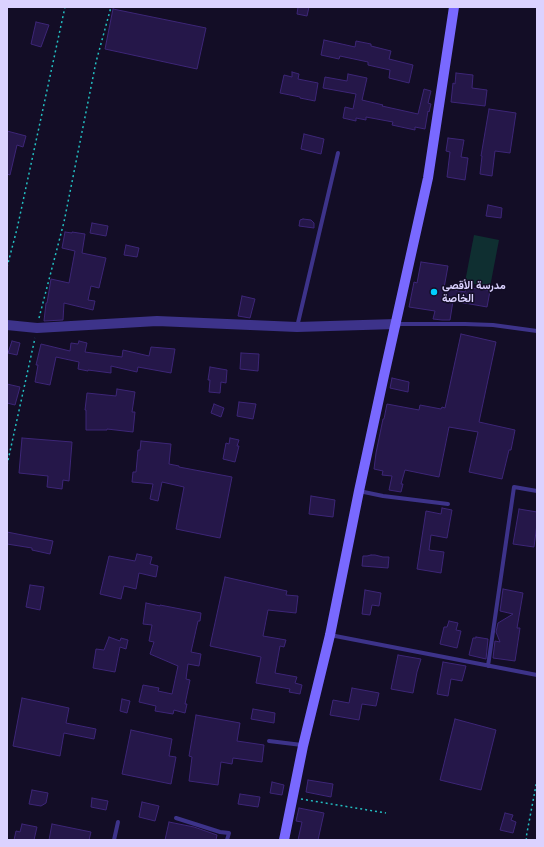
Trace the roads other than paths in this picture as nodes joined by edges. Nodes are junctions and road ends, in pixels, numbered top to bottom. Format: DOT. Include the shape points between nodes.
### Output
graph roads {
  1 [pos="454,7"];
  2 [pos="338,153"];
  3 [pos="396,324"];
  4 [pos="7,325"];
  5 [pos="297,327"];
  6 [pos="537,331"];
  7 [pos="359,491"];
  8 [pos="537,491"];
  9 [pos="448,504"];
  10 [pos="330,635"];
  11 [pos="488,666"];
  12 [pos="537,675"];
  13 [pos="269,741"];
  14 [pos="303,746"];
  15 [pos="176,818"];
  16 [pos="118,822"];
  17 [pos="114,840"];
  18 [pos="227,840"];
  19 [pos="284,840"];
  1 -- 3 [label="main road" via="428,178"];
  2 -- 5 [label="lane"];
  3 -- 5 [label="street"];
  3 -- 6 [label="lane" via="472,324"];
  3 -- 7 [label="main road"];
  4 -- 5 [label="street" via="37,328 157,322"];
  7 -- 9 [label="lane"];
  7 -- 10 [label="main road"];
  8 -- 11 [label="lane" via="514,487"];
  10 -- 11 [label="lane"];
  10 -- 14 [label="main road"];
  11 -- 12 [label="lane"];
  13 -- 14 [label="lane"];
  14 -- 19 [label="main road"];
  15 -- 18 [label="lane" via="229,833"];
  16 -- 17 [label="lane"];
}
